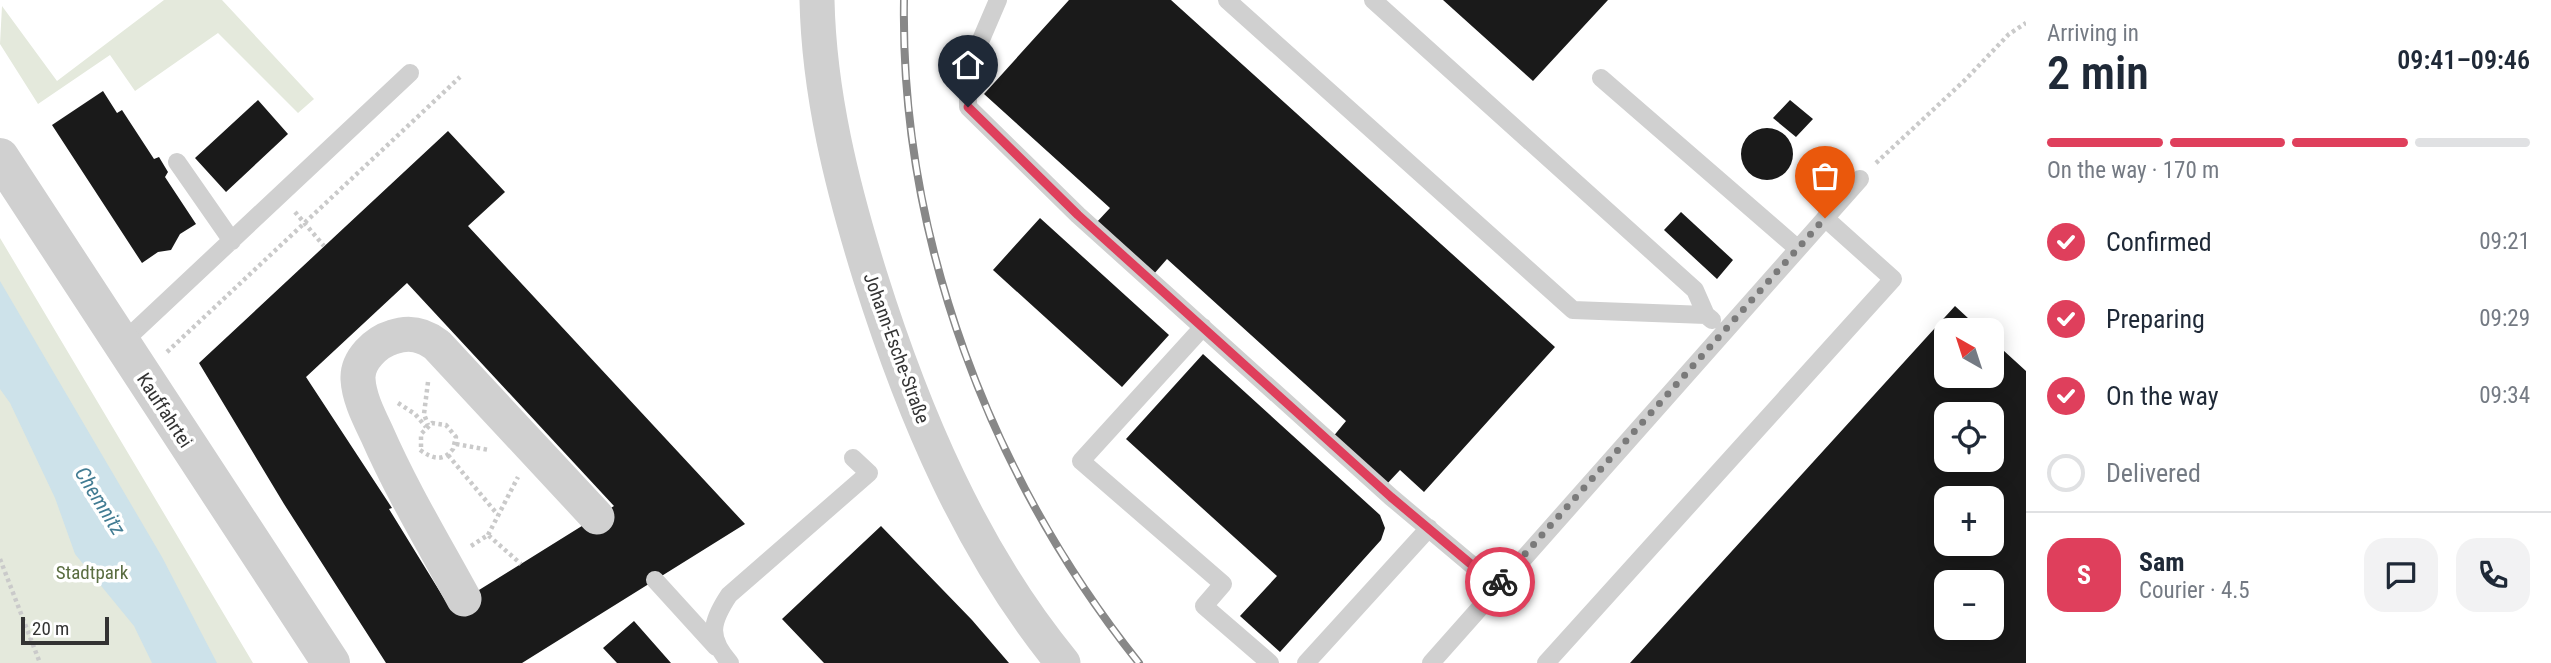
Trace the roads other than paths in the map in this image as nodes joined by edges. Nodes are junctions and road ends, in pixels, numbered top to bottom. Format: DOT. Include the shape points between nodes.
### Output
graph roads {
  1 [pos="817,0"];
  2 [pos="998,0"];
  3 [pos="1227,0"];
  4 [pos="1373,0"];
  5 [pos="411,73"];
  6 [pos="1601,78"];
  7 [pos="0,157"];
  8 [pos="177,162"];
  9 [pos="1860,179"];
  10 [pos="1825,218"];
  11 [pos="232,241"];
  12 [pos="1797,248"];
  13 [pos="1706,315"];
  14 [pos="1203,327"];
  15 [pos="1723,330"];
  16 [pos="121,344"];
  17 [pos="853,458"];
  18 [pos="597,517"];
  19 [pos="1429,528"];
  20 [pos="655,580"];
  21 [pos="1497,586"];
  22 [pos="464,599"];
  23 [pos="724,661"];
  24 [pos="331,663"];
  25 [pos="1063,663"];
  26 [pos="1270,663"];
  27 [pos="1306,663"];
  28 [pos="1431,663"];
  29 [pos="1546,663"];
  1 -- 25 [label="street, Johann-Esche-Straße" via="831,130 893,351 989,558"];
  2 -- 14 [label="lane" via="968,71 968,107 1078,215"];
  3 -- 13 [label="lane" via="1573,310"];
  4 -- 13 [label="lane" via="1695,290"];
  5 -- 11 [label="lane"];
  6 -- 12 [label="lane"];
  7 -- 16 [label="street, Kauffahrtei"];
  8 -- 11 [label="lane"];
  9 -- 10 [label="lane"];
  10 -- 12 [label="lane"];
  10 -- 29 [label="lane" via="1893,279"];
  11 -- 16 [label="lane"];
  12 -- 15 [label="lane"];
  13 -- 15 [label="lane"];
  14 -- 19 [label="lane"];
  14 -- 26 [label="lane" via="1081,461 1223,584 1204,606"];
  15 -- 21 [label="lane"];
  16 -- 24 [label="street, Kauffahrtei"];
  17 -- 23 [label="lane" via="869,473 729,595 716,614 714,636"];
  18 -- 22 [label="street" via="437,345 424,335 387,339 367,353 357,377 363,404 396,478"];
  19 -- 21 [label="lane"];
  19 -- 27 [label="lane"];
  20 -- 23 [label="lane"];
  21 -- 28 [label="lane"];
}
